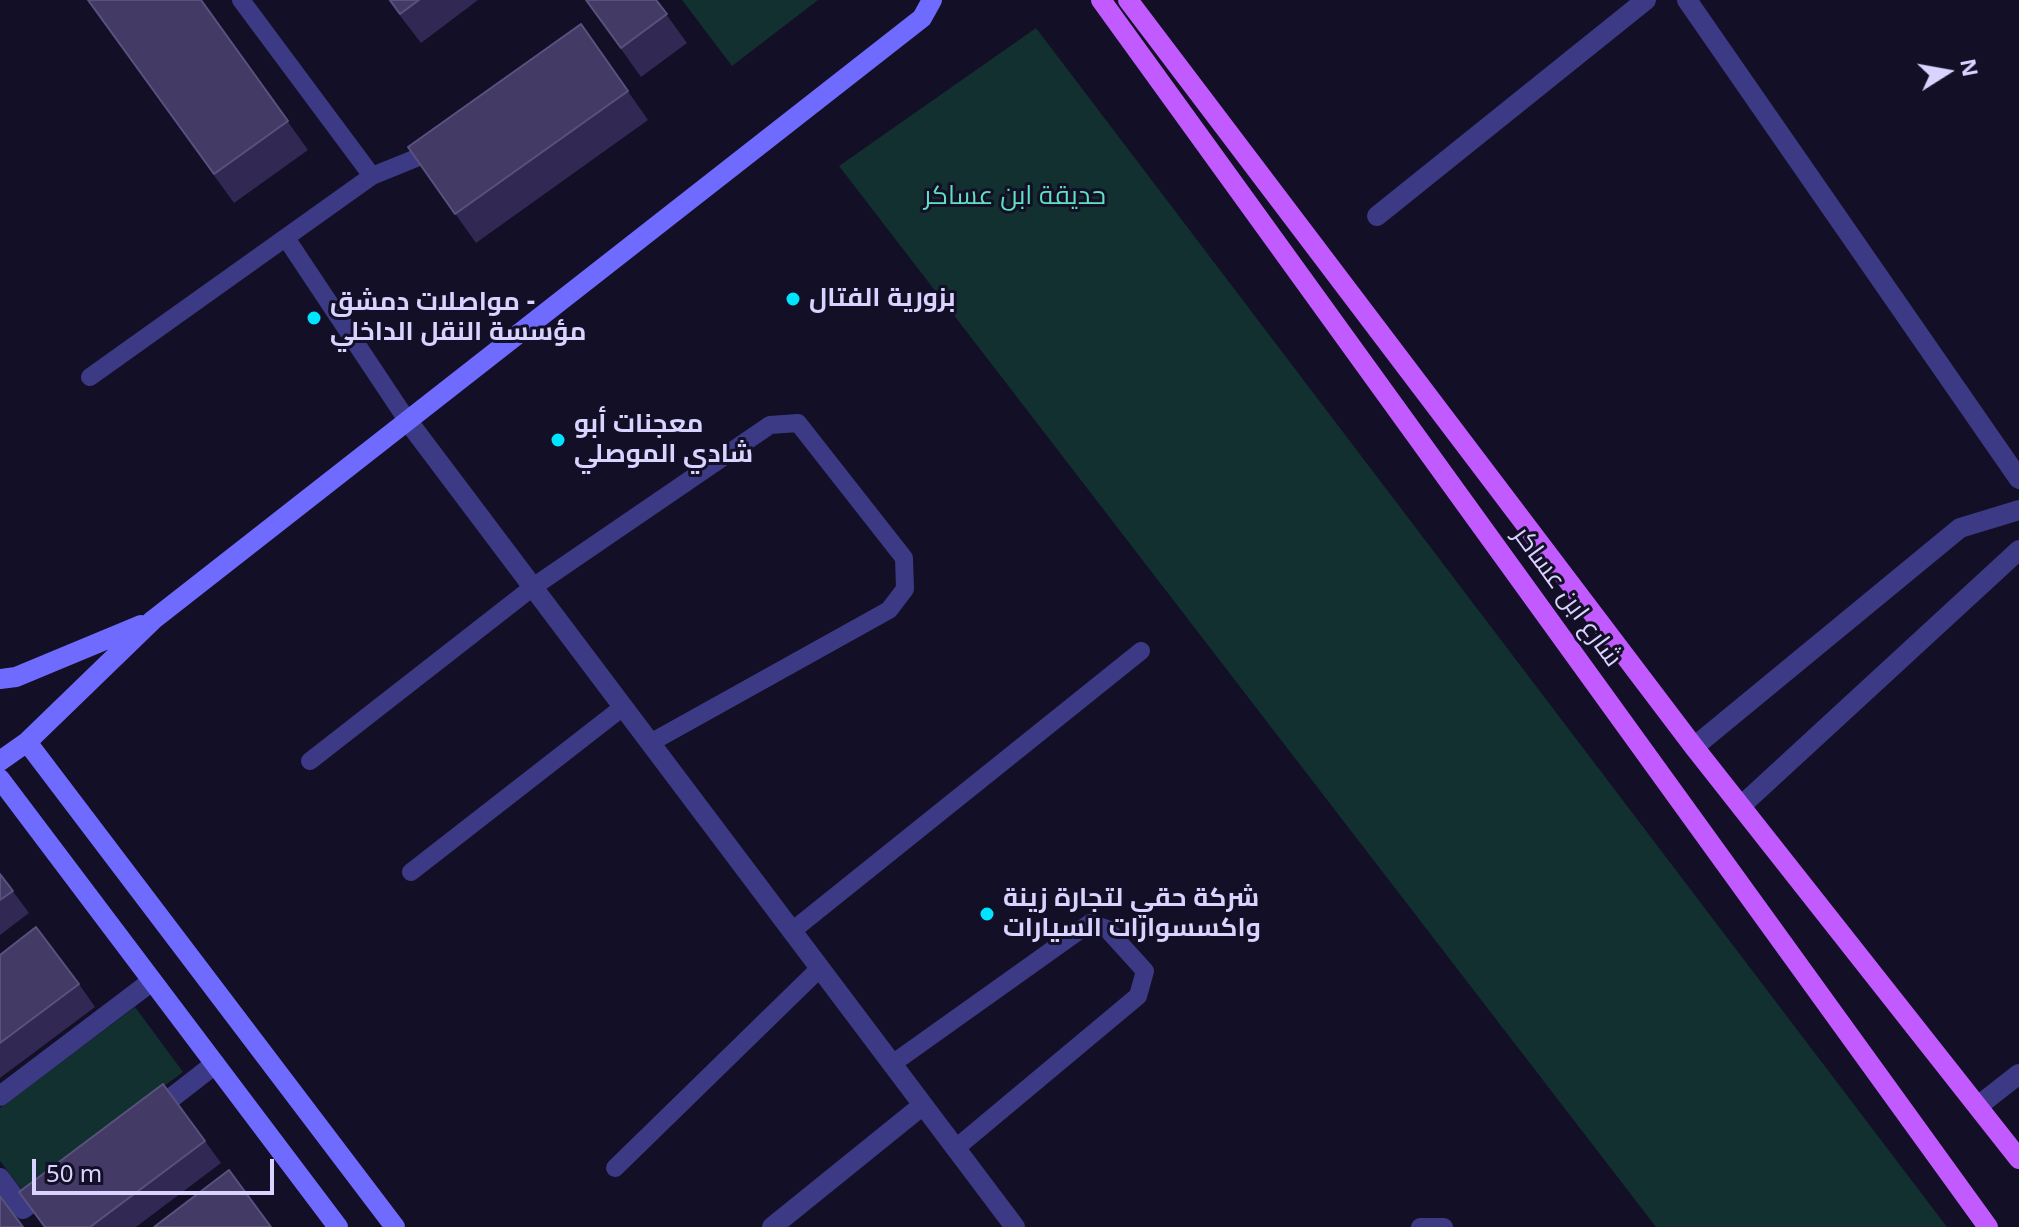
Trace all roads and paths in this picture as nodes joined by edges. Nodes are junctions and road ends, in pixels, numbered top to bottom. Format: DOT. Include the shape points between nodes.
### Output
graph roads {
  1 [pos="241,0"];
  2 [pos="932,0"];
  3 [pos="1101,0"];
  4 [pos="1128,0"];
  5 [pos="1646,0"];
  6 [pos="1687,0"];
  7 [pos="451,144"];
  8 [pos="372,176"];
  9 [pos="1377,216"];
  10 [pos="286,238"];
  11 [pos="90,377"];
  12 [pos="407,420"];
  13 [pos="2019,479"];
  14 [pos="2019,510"];
  15 [pos="2019,550"];
  16 [pos="533,587"];
  17 [pos="153,620"];
  18 [pos="1141,651"];
  19 [pos="0,679"];
  20 [pos="623,707"];
  21 [pos="27,742"];
  22 [pos="650,743"];
  23 [pos="1694,747"];
  24 [pos="0,761"];
  25 [pos="310,761"];
  26 [pos="0,779"];
  27 [pos="1741,806"];
  28 [pos="411,872"];
  29 [pos="792,931"];
  30 [pos="820,968"];
  31 [pos="152,981"];
  32 [pos="215,1064"];
  33 [pos="892,1064"];
  34 [pos="2019,1074"];
  35 [pos="0,1096"];
  36 [pos="923,1105"];
  37 [pos="1978,1106"];
  38 [pos="130,1130"];
  39 [pos="956,1148"];
  40 [pos="2019,1159"];
  41 [pos="615,1168"];
  42 [pos="71,1174"];
  43 [pos="0,1178"];
  44 [pos="338,1227"];
  45 [pos="395,1227"];
  46 [pos="772,1227"];
  47 [pos="1015,1227"];
  48 [pos="1420,1227"];
  49 [pos="1444,1227"];
  50 [pos="1988,1227"];
  1 -- 8 [label="lane"];
  2 -- 12 [label="main road" via="922,18"];
  3 -- 50 [label="main road, شارع ابن عساكر"];
  4 -- 23 [label="main road, شارع ابن عساكر"];
  5 -- 9 [label="street"];
  6 -- 13 [label="street"];
  7 -- 8 [label="lane"];
  8 -- 10 [label="lane"];
  10 -- 11 [label="lane"];
  10 -- 12 [label="lane"];
  12 -- 16 [label="street"];
  12 -- 17 [label="main road"];
  14 -- 23 [label="street" via="1960,528"];
  15 -- 27 [label="street"];
  16 -- 20 [label="street"];
  16 -- 22 [label="lane" via="770,425 798,423 904,558 905,589 889,610"];
  16 -- 25 [label="lane"];
  17 -- 19 [label="main road"];
  17 -- 21 [label="main road"];
  18 -- 29 [label="lane"];
  20 -- 22 [label="street"];
  20 -- 28 [label="lane"];
  21 -- 24 [label="main road"];
  21 -- 45 [label="main road"];
  22 -- 29 [label="street"];
  23 -- 27 [label="main road, شارع ابن عساكر"];
  26 -- 31 [label="main road"];
  27 -- 37 [label="main road, شارع ابن عساكر"];
  29 -- 30 [label="street"];
  30 -- 33 [label="street"];
  30 -- 41 [label="lane"];
  31 -- 32 [label="main road"];
  31 -- 35 [label="street"];
  32 -- 38 [label="street"];
  32 -- 44 [label="main road"];
  33 -- 36 [label="street"];
  33 -- 39 [label="lane" via="1090,923 1107,929 1145,971 1138,996"];
  34 -- 37 [label="street"];
  36 -- 39 [label="street"];
  36 -- 46 [label="street"];
  37 -- 40 [label="main road, شارع ابن عساكر"];
  39 -- 47 [label="street"];
  42 -- 43 [label="street" via="23,1209"];
  48 -- 49 [label="lane"];
}
